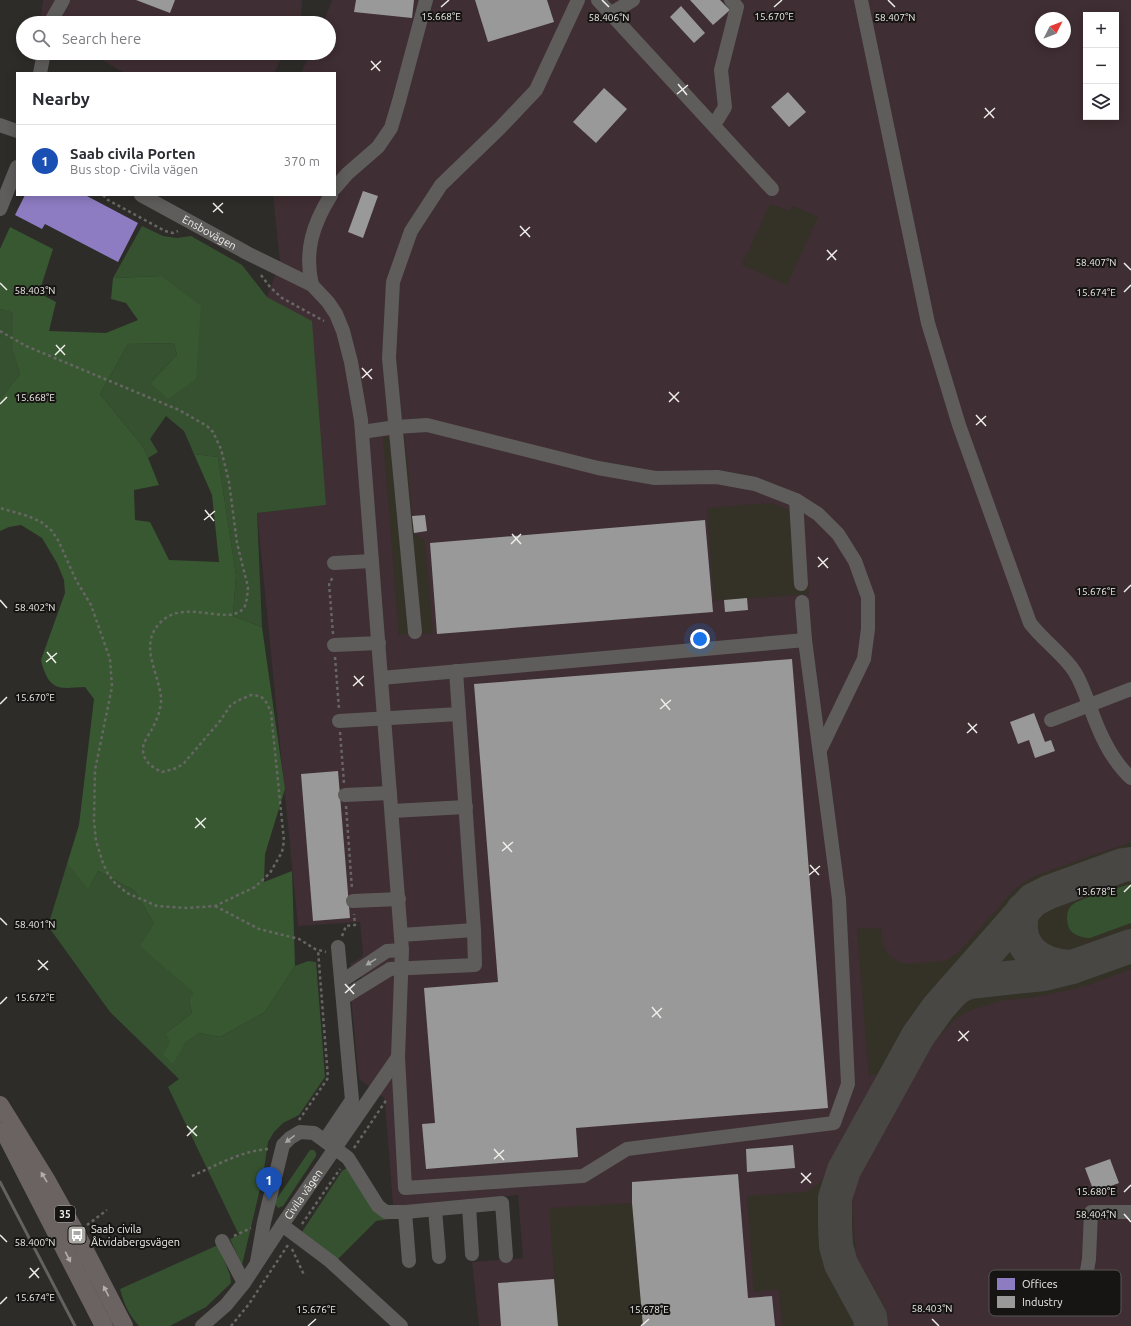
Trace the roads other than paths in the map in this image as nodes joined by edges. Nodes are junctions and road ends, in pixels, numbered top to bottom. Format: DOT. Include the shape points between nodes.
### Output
graph roads {
  1 [pos="63,0"];
  2 [pos="426,0"];
  3 [pos="578,0"];
  4 [pos="598,0"];
  5 [pos="632,0"];
  6 [pos="732,0"];
  7 [pos="861,0"];
  8 [pos="610,14"];
  9 [pos="54,16"];
  10 [pos="43,60"];
  11 [pos="40,72"];
  12 [pos="0,125"];
  13 [pos="714,125"];
  14 [pos="16,131"];
  15 [pos="16,169"];
  16 [pos="336,187"];
  17 [pos="772,189"];
  18 [pos="143,196"];
  19 [pos="330,196"];
  20 [pos="0,209"];
  21 [pos="312,285"];
  22 [pos="396,427"];
  23 [pos="362,432"];
  24 [pos="796,500"];
  25 [pos="372,561"];
  26 [pos="338,563"];
  27 [pos="801,584"];
  28 [pos="802,602"];
  29 [pos="415,632"];
  30 [pos="805,640"];
  31 [pos="379,643"];
  32 [pos="334,645"];
  33 [pos="456,671"];
  34 [pos="381,678"];
  35 [pos="1131,689"];
  36 [pos="1089,705"];
  37 [pos="459,714"];
  38 [pos="384,719"];
  39 [pos="1051,720"];
  40 [pos="339,722"];
  41 [pos="820,750"];
  42 [pos="1131,778"];
  43 [pos="390,792"];
  44 [pos="345,795"];
  45 [pos="466,807"];
  46 [pos="392,811"];
  47 [pos="398,900"];
  48 [pos="353,901"];
  49 [pos="474,930"];
  50 [pos="401,935"];
  51 [pos="402,950"];
  52 [pos="339,951"];
  53 [pos="402,968"];
  54 [pos="342,981"];
  55 [pos="343,998"];
  56 [pos="398,1057"];
  57 [pos="0,1105"];
  58 [pos="0,1123"];
  59 [pos="330,1144"];
  60 [pos="469,1206"];
  61 [pos="436,1210"];
  62 [pos="405,1212"];
  63 [pos="1131,1212"];
  64 [pos="282,1225"];
  65 [pos="222,1241"];
  66 [pos="472,1254"];
  67 [pos="506,1256"];
  68 [pos="439,1258"];
  69 [pos="409,1261"];
  70 [pos="257,1262"];
  71 [pos="1087,1270"];
  72 [pos="244,1283"];
  73 [pos="104,1326"];
  74 [pos="124,1326"];
  75 [pos="202,1326"];
  76 [pos="401,1326"];
  1 -- 9 [label="street"];
  2 -- 16 [label="street" via="390,128 378,147"];
  3 -- 22 [label="street" via="536,90 441,185 410,231 393,282 389,358"];
  4 -- 8 [label="street"];
  5 -- 8 [label="street"];
  6 -- 13 [label="street" via="737,7 721,70 726,107"];
  7 -- 36 [label="street" via="928,323 958,425 1030,623 1072,668"];
  8 -- 13 [label="street"];
  10 -- 11 [label="street"];
  12 -- 14 [label="street"];
  13 -- 17 [label="street"];
  15 -- 20 [label="street"];
  18 -- 21 [label="street, Ensbovägen"];
  19 -- 21 [label="street" via="314,228 309,253"];
  21 -- 23 [label="street" via="328,302 343,331 351,362"];
  22 -- 23 [label="street"];
  22 -- 24 [label="street" via="427,425 598,468 655,478 717,477 755,484"];
  22 -- 29 [label="street"];
  23 -- 25 [label="street"];
  24 -- 27 [label="street"];
  24 -- 41 [label="street" via="818,514 838,534 855,562 868,597 868,630 864,659"];
  25 -- 26 [label="street"];
  25 -- 31 [label="street"];
  28 -- 30 [label="street"];
  30 -- 33 [label="street"];
  30 -- 41 [label="street"];
  31 -- 32 [label="street"];
  31 -- 34 [label="street"];
  33 -- 34 [label="street"];
  33 -- 37 [label="street"];
  34 -- 38 [label="street"];
  35 -- 36 [label="street"];
  36 -- 39 [label="street"];
  36 -- 42 [label="street" via="1108,748"];
  37 -- 38 [label="street"];
  37 -- 45 [label="street"];
  38 -- 40 [label="street"];
  38 -- 43 [label="street"];
  41 -- 56 [label="street" via="839,899 848,1084 834,1123 627,1149 583,1176 405,1188"];
  43 -- 44 [label="street"];
  43 -- 46 [label="street"];
  45 -- 46 [label="street"];
  45 -- 49 [label="street"];
  46 -- 47 [label="street"];
  47 -- 48 [label="street"];
  47 -- 50 [label="street"];
  49 -- 50 [label="street"];
  49 -- 53 [label="street" via="475,965"];
  50 -- 51 [label="street"];
  51 -- 53 [label="street"];
  51 -- 54 [label="street, one-way" via="387,951"];
  52 -- 54 [label="street"];
  53 -- 55 [label="street" via="390,969"];
  53 -- 56 [label="street"];
  54 -- 55 [label="street"];
  55 -- 59 [label="street" via="352,1100"];
  56 -- 59 [label="street, Civila vägen"];
  74 -- 57 [label="main road, 35, one-way" via="51,1188"];
  58 -- 73 [label="main road, 35, one-way"];
  59 -- 62 [label="street" via="348,1158 378,1206 386,1212"];
  59 -- 64 [label="street, Civila vägen"];
  59 -- 70 [label="street, one-way" via="314,1133 300,1132 283,1145"];
  60 -- 61 [label="street"];
  60 -- 66 [label="street"];
  60 -- 67 [label="street" via="502,1203"];
  61 -- 62 [label="street"];
  61 -- 68 [label="street"];
  62 -- 69 [label="street"];
  63 -- 71 [label="street" via="1091,1212"];
  64 -- 70 [label="street, Civila vägen"];
  64 -- 76 [label="street" via="330,1261"];
  65 -- 72 [label="street"];
  70 -- 72 [label="street, Civila vägen"];
  72 -- 75 [label="street, Civila vägen" via="226,1305"];
}
